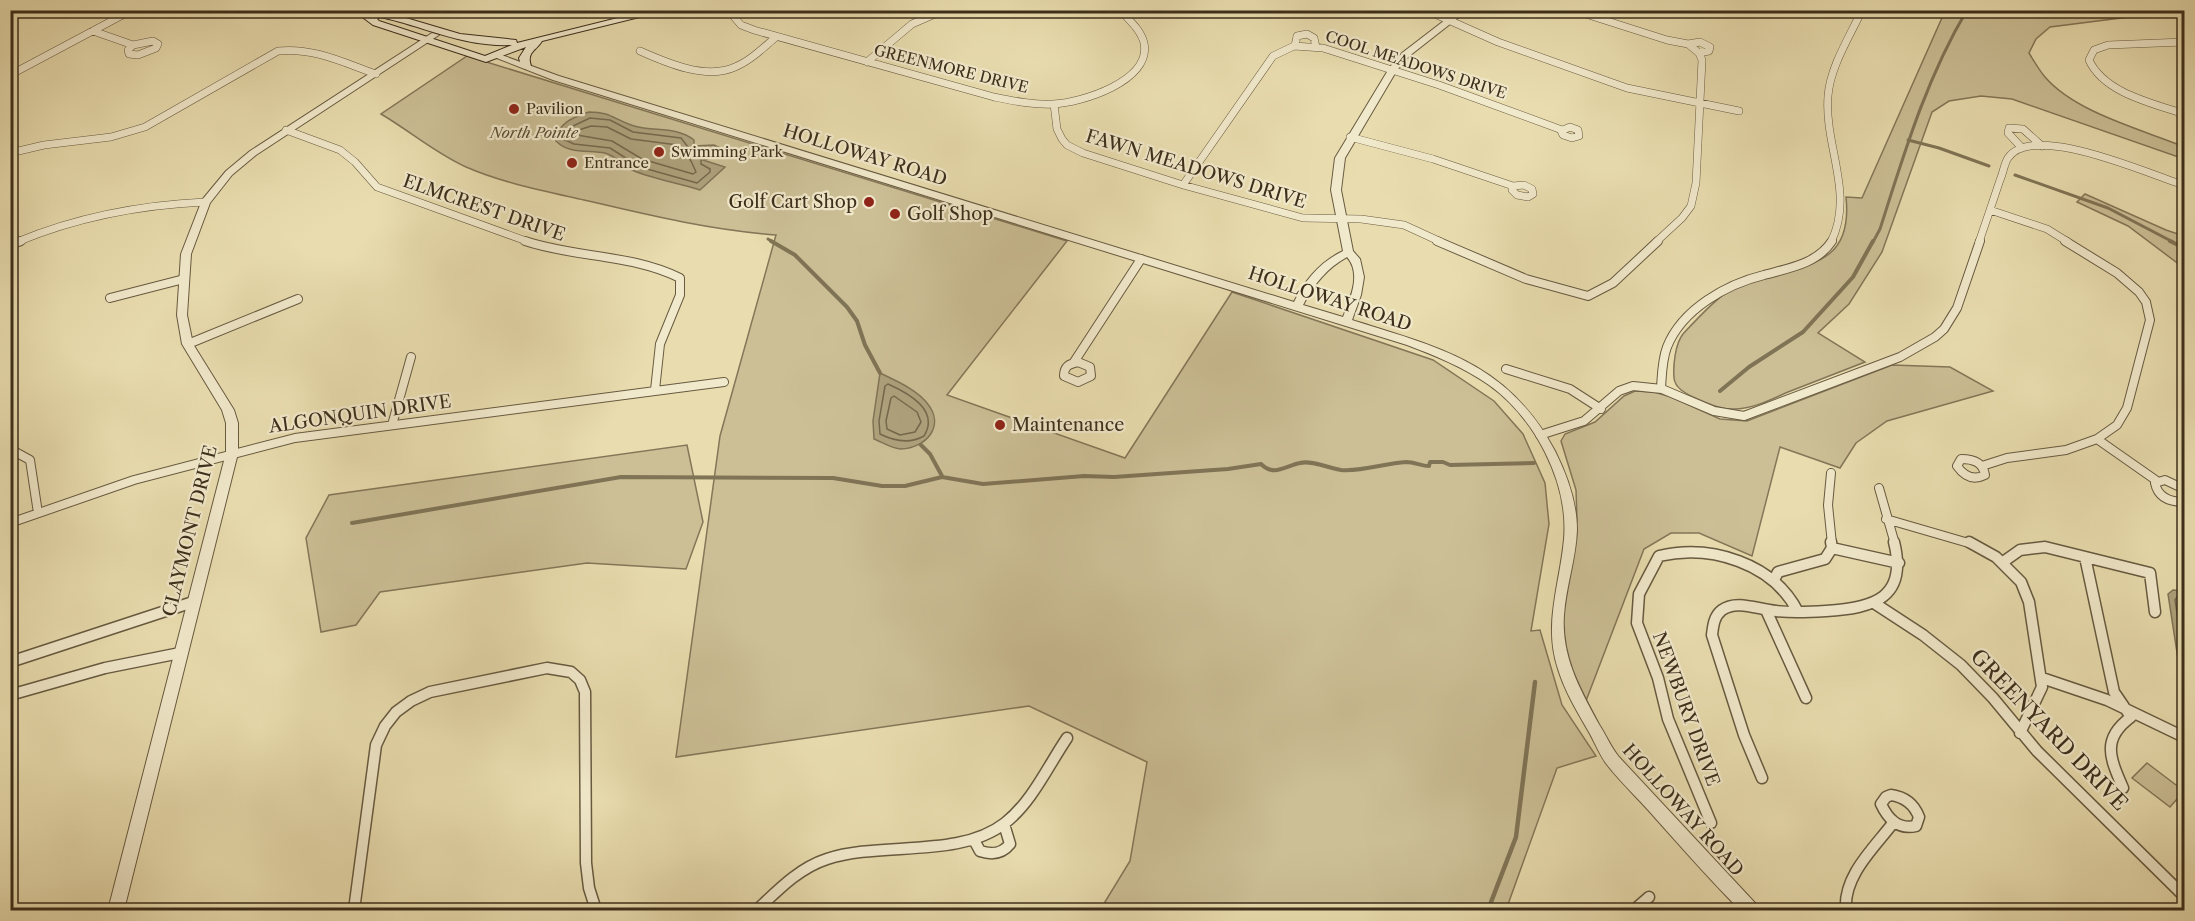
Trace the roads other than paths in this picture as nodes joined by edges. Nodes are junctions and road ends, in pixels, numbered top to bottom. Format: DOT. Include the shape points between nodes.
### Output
graph roads {
  1 [pos="132,10"];
  2 [pos="351,10"];
  3 [pos="663,10"];
  4 [pos="728,10"];
  5 [pos="945,10"];
  6 [pos="1020,10"];
  7 [pos="1112,10"];
  8 [pos="1120,10"];
  9 [pos="1426,10"];
  10 [pos="1464,10"];
  11 [pos="1573,10"];
  12 [pos="1762,10"];
  13 [pos="1862,10"];
  14 [pos="367,13"];
  15 [pos="1775,14"];
  16 [pos="1449,21"];
  17 [pos="606,24"];
  18 [pos="93,31"];
  19 [pos="547,37"];
  20 [pos="776,37"];
  21 [pos="431,38"];
  22 [pos="2184,42"];
  23 [pos="133,45"];
  24 [pos="1295,46"];
  25 [pos="1316,47"];
  26 [pos="640,51"];
  27 [pos="490,57"];
  28 [pos="867,62"];
  29 [pos="525,66"];
  30 [pos="1393,69"];
  31 [pos="376,74"];
  32 [pos="10,75"];
  33 [pos="556,78"];
  34 [pos="1054,104"];
  35 [pos="1699,104"];
  36 [pos="1739,111"];
  37 [pos="2184,114"];
  38 [pos="286,130"];
  39 [pos="1563,130"];
  40 [pos="1350,137"];
  41 [pos="2042,146"];
  42 [pos="2022,148"];
  43 [pos="10,153"];
  44 [pos="1183,185"];
  45 [pos="2184,185"];
  46 [pos="1514,186"];
  47 [pos="205,202"];
  48 [pos="1990,210"];
  49 [pos="1343,219"];
  50 [pos="10,245"];
  51 [pos="1348,252"];
  52 [pos="1141,259"];
  53 [pos="184,279"];
  54 [pos="110,298"];
  55 [pos="298,299"];
  56 [pos="1297,306"];
  57 [pos="1346,322"];
  58 [pos="188,344"];
  59 [pos="411,357"];
  60 [pos="1074,362"];
  61 [pos="1506,369"];
  62 [pos="724,382"];
  63 [pos="1661,388"];
  64 [pos="655,390"];
  65 [pos="1600,410"];
  66 [pos="392,425"];
  67 [pos="1539,435"];
  68 [pos="2097,439"];
  69 [pos="10,449"];
  70 [pos="232,453"];
  71 [pos="1982,466"];
  72 [pos="1831,472"];
  73 [pos="2157,481"];
  74 [pos="1879,488"];
  75 [pos="2184,489"];
  76 [pos="2184,502"];
  77 [pos="38,513"];
  78 [pos="1886,519"];
  79 [pos="10,523"];
  80 [pos="1832,548"];
  81 [pos="2085,557"];
  82 [pos="2003,562"];
  83 [pos="1899,563"];
  84 [pos="1774,580"];
  85 [pos="193,602"];
  86 [pos="1874,603"];
  87 [pos="1766,610"];
  88 [pos="1798,612"];
  89 [pos="2155,612"];
  90 [pos="180,653"];
  91 [pos="10,662"];
  92 [pos="2042,678"];
  93 [pos="10,695"];
  94 [pos="1806,698"];
  95 [pos="2125,708"];
  96 [pos="2020,733"];
  97 [pos="2184,737"];
  98 [pos="1067,738"];
  99 [pos="1762,778"];
  100 [pos="2123,788"];
  101 [pos="1711,823"];
  102 [pos="1004,824"];
  103 [pos="1893,824"];
  104 [pos="974,840"];
  105 [pos="2184,896"];
  106 [pos="1649,897"];
  107 [pos="116,910"];
  108 [pos="354,910"];
  109 [pos="596,910"];
  110 [pos="758,910"];
  111 [pos="1634,910"];
  112 [pos="1750,910"];
  113 [pos="1846,910"];
  1 -- 18 [label="street"];
  2 -- 14 [label="main road"];
  3 -- 17 [label="main road"];
  4 -- 20 [label="street, GREENMORE DRIVE" via="741,24"];
  5 -- 28 [label="street" via="906,26"];
  6 -- 7 [label="street"];
  8 -- 34 [label="street, GREENMORE DRIVE" via="1138,30 1144,44 1144,58 1135,71 1105,92"];
  9 -- 16 [label="street"];
  10 -- 16 [label="street"];
  11 -- 35 [label="street, FAWN MEADOWS DRIVE" via="1694,48 1702,60"];
  12 -- 15 [label="street"];
  13 -- 63 [label="street" via="1828,93 1841,211 1832,242 1798,266 1739,282 1709,299 1670,340"];
  14 -- 17 [label="main road" via="487,43"];
  14 -- 21 [label="main road" via="376,23"];
  16 -- 30 [label="street"];
  16 -- 35 [label="street" via="1627,88"];
  17 -- 19 [label="main road"];
  18 -- 23 [label="street"];
  18 -- 32 [label="street"];
  19 -- 27 [label="main road"];
  19 -- 29 [label="main road" via="528,49"];
  20 -- 26 [label="street" via="745,62 721,71 673,64"];
  20 -- 28 [label="street, GREENMORE DRIVE"];
  21 -- 27 [label="main road"];
  21 -- 31 [label="street, CLAYMONT DRIVE"];
  22 -- 37 [label="street" via="2108,45 2094,50 2089,60 2095,72 2108,83"];
  24 -- 25 [label="street, COOL MEADOWS DRIVE"];
  24 -- 25 [label="street" via="1297,36 1305,34 1314,38"];
  24 -- 44 [label="street" via="1273,56"];
  25 -- 30 [label="street, COOL MEADOWS DRIVE"];
  27 -- 29 [label="street, HOLLOWAY ROAD"];
  27 -- 33 [label="street, HOLLOWAY ROAD" via="524,72"];
  28 -- 34 [label="street, GREENMORE DRIVE" via="1010,101"];
  29 -- 33 [label="street, HOLLOWAY ROAD"];
  30 -- 39 [label="street, COOL MEADOWS DRIVE"];
  30 -- 40 [label="street"];
  31 -- 38 [label="street, CLAYMONT DRIVE"];
  31 -- 43 [label="street" via="306,51 278,51 125,135 98,141 43,144"];
  33 -- 52 [label="street, HOLLOWAY ROAD"];
  34 -- 44 [label="street, FAWN MEADOWS DRIVE" via="1057,129 1066,145"];
  35 -- 36 [label="street"];
  35 -- 49 [label="street, FAWN MEADOWS DRIVE" via="1696,183 1691,206 1613,283 1595,294 1580,295 1526,279 1404,225"];
  38 -- 47 [label="street, CLAYMONT DRIVE" via="229,173"];
  38 -- 64 [label="street, ELMCREST DRIVE" via="338,147 377,187 552,249 672,272 680,278 682,286 660,344"];
  40 -- 46 [label="street"];
  40 -- 49 [label="street" via="1340,158 1336,190"];
  41 -- 42 [label="street"];
  41 -- 42 [label="street" via="2026,131 2009,128 2008,133"];
  41 -- 45 [label="street" via="2098,155"];
  42 -- 48 [label="street" via="2008,158"];
  44 -- 49 [label="street, FAWN MEADOWS DRIVE" via="1303,218"];
  47 -- 50 [label="street" via="155,204 105,214 37,233"];
  47 -- 53 [label="street, CLAYMONT DRIVE" via="189,240"];
  48 -- 63 [label="street" via="1957,308 1944,329 1926,344 1744,416 1714,412"];
  48 -- 68 [label="street" via="2054,233 2117,273 2145,302 2150,320 2127,408 2116,425"];
  49 -- 51 [label="street"];
  51 -- 56 [label="street" via="1317,275"];
  51 -- 57 [label="street" via="1359,272 1357,295"];
  52 -- 56 [label="street, HOLLOWAY ROAD"];
  52 -- 60 [label="street"];
  53 -- 54 [label="street"];
  53 -- 58 [label="street, CLAYMONT DRIVE" via="182,315"];
  55 -- 58 [label="street"];
  56 -- 57 [label="street, HOLLOWAY ROAD"];
  57 -- 67 [label="street, HOLLOWAY ROAD" via="1460,361 1479,372 1514,399"];
  58 -- 70 [label="street, CLAYMONT DRIVE" via="228,411"];
  59 -- 66 [label="street"];
  61 -- 65 [label="street" via="1570,389"];
  62 -- 64 [label="street, ALGONQUIN DRIVE"];
  63 -- 65 [label="street" via="1623,389"];
  64 -- 66 [label="street, ALGONQUIN DRIVE"];
  65 -- 67 [label="street" via="1584,421"];
  66 -- 70 [label="street, ALGONQUIN DRIVE" via="295,438"];
  67 -- 112 [label="street, HOLLOWAY ROAD" via="1557,470 1571,514 1556,618 1572,690 1606,752"];
  68 -- 71 [label="street" via="2066,450 2007,458"];
  68 -- 73 [label="street"];
  69 -- 77 [label="street" via="30,460"];
  70 -- 77 [label="street, ALGONQUIN DRIVE" via="134,480"];
  70 -- 85 [label="street, CLAYMONT DRIVE"];
  72 -- 80 [label="street" via="1828,505"];
  73 -- 75 [label="street" via="2171,481"];
  73 -- 76 [label="street" via="2154,486 2164,498"];
  74 -- 78 [label="street"];
  77 -- 79 [label="street, ALGONQUIN DRIVE"];
  78 -- 82 [label="street" via="1968,542"];
  78 -- 83 [label="street"];
  80 -- 83 [label="street"];
  80 -- 84 [label="street" via="1825,558 1778,572"];
  81 -- 82 [label="street" via="2032,547"];
  81 -- 89 [label="street" via="2150,573"];
  81 -- 95 [label="street" via="2114,692"];
  82 -- 92 [label="street" via="2021,582 2029,602"];
  83 -- 86 [label="street" via="1896,584"];
  84 -- 88 [label="street, NEWBURY DRIVE" via="1785,589"];
  84 -- 101 [label="street, NEWBURY DRIVE" via="1725,558 1680,550 1659,556 1639,594 1637,624 1658,678 1668,719"];
  85 -- 90 [label="street, CLAYMONT DRIVE"];
  85 -- 91 [label="street"];
  86 -- 88 [label="street" via="1860,609"];
  86 -- 96 [label="street, GREENYARD DRIVE" via="1961,665"];
  87 -- 88 [label="street"];
  87 -- 94 [label="street"];
  87 -- 99 [label="street" via="1745,605 1723,610 1716,616 1712,634"];
  90 -- 93 [label="street" via="105,668"];
  90 -- 107 [label="street, CLAYMONT DRIVE"];
  92 -- 95 [label="street"];
  92 -- 96 [label="street" via="2042,687"];
  95 -- 97 [label="street"];
  95 -- 100 [label="street" via="2131,717 2118,724 2111,738 2110,754"];
  96 -- 105 [label="street, GREENYARD DRIVE"];
  98 -- 102 [label="street"];
  102 -- 104 [label="street"];
  102 -- 104 [label="street" via="1010,844 999,853 980,851"];
  103 -- 113 [label="street" via="1850,882 1844,893"];
  104 -- 110 [label="street" via="866,850 827,859 790,879"];
  106 -- 111 [label="street"];
  108 -- 109 [label="street" via="369,786 381,730 401,705 413,698 547,668 573,673 582,680 585,692 586,863"];
}
